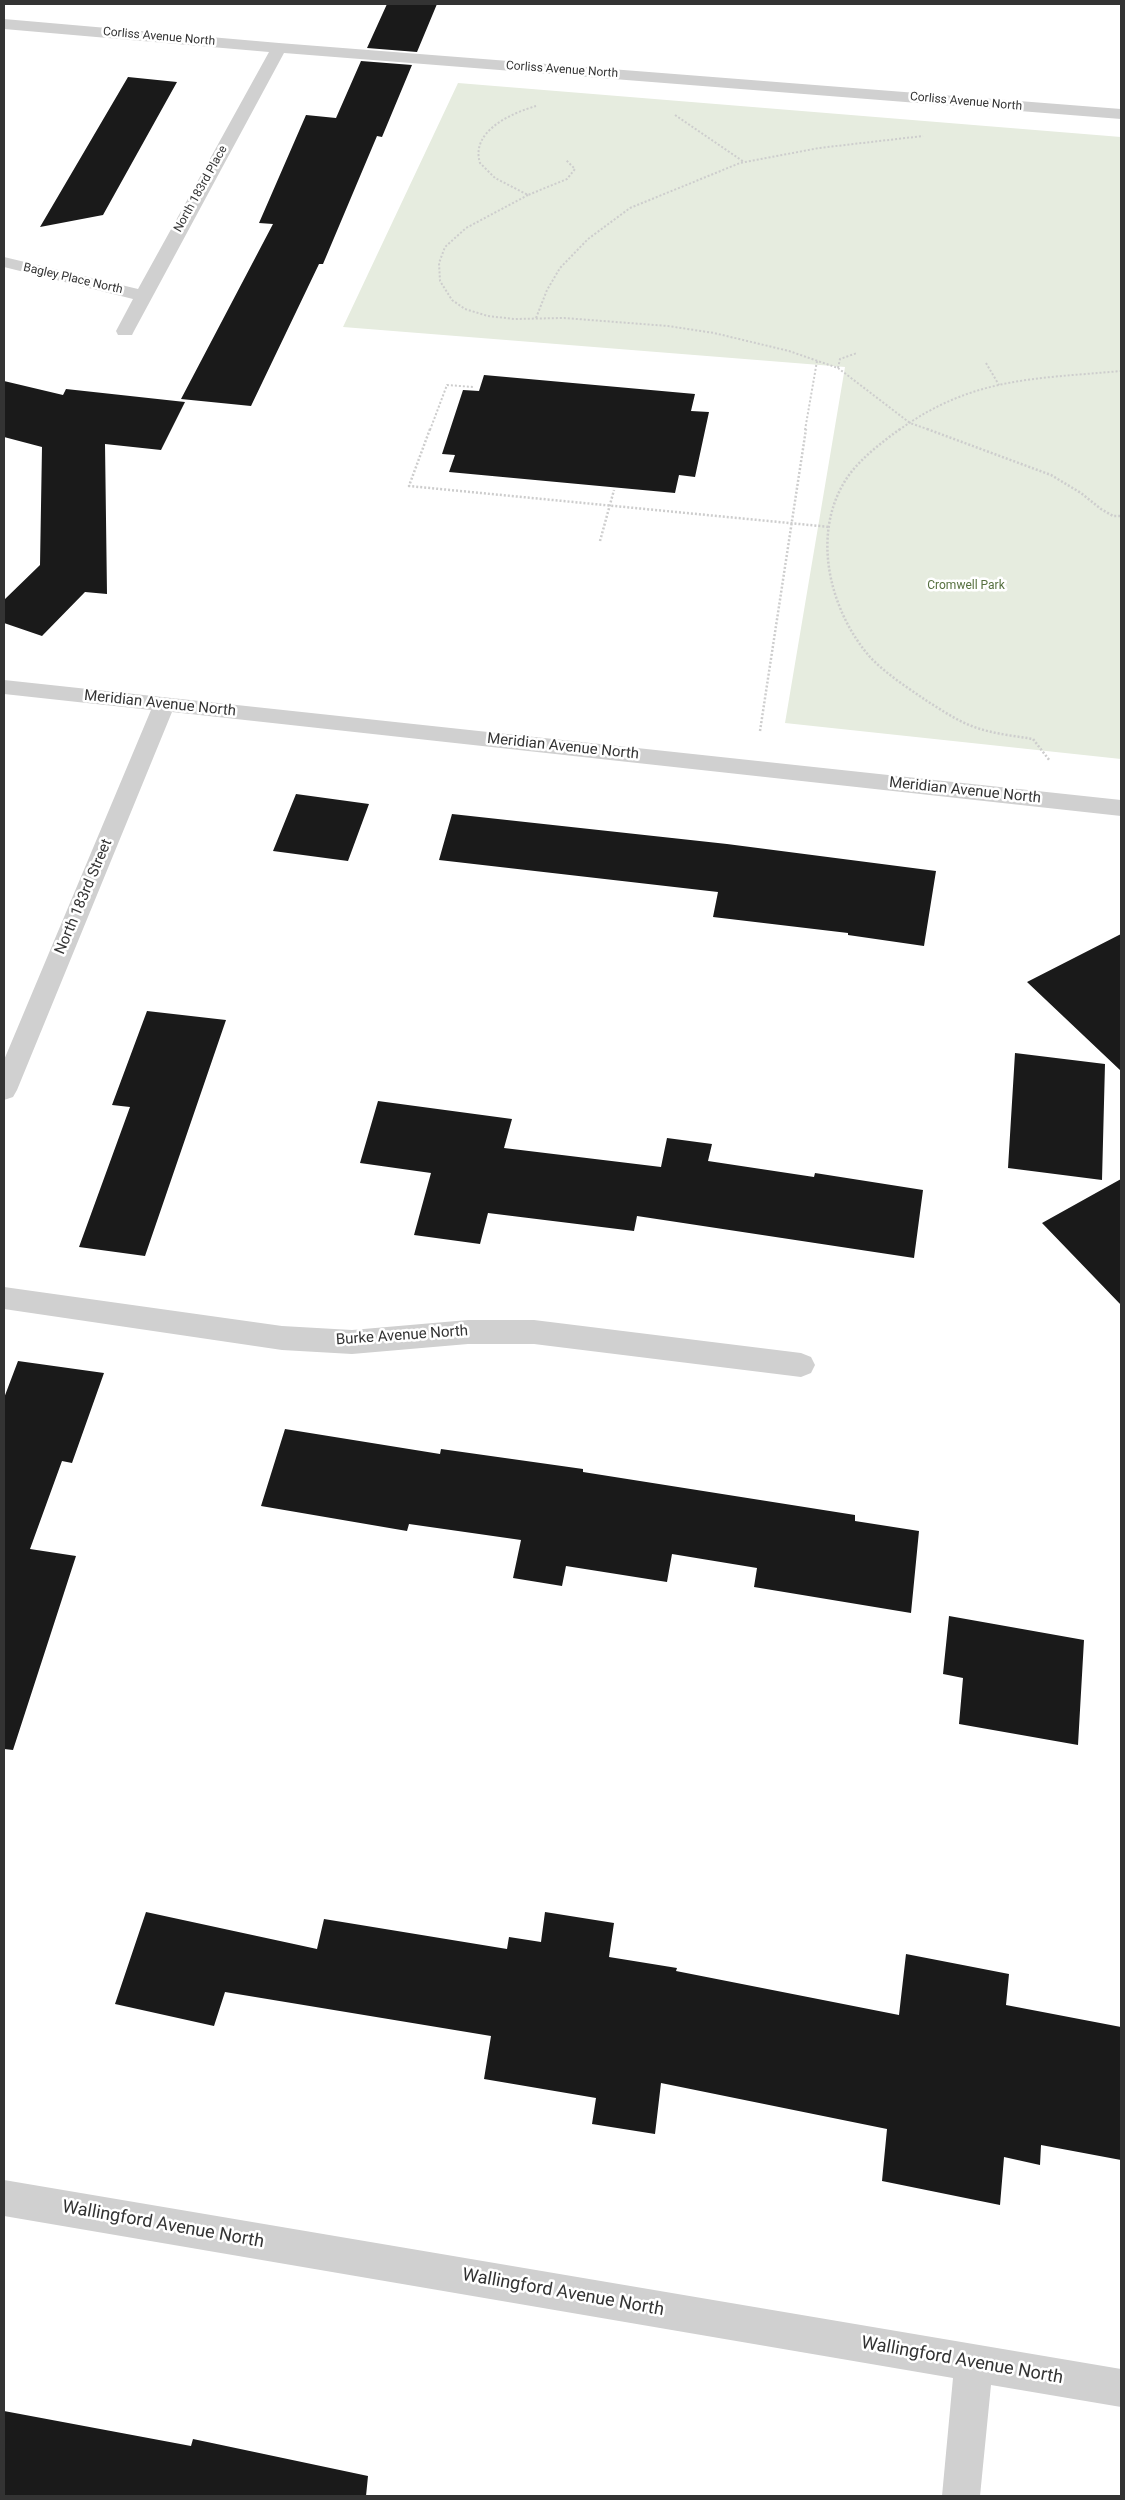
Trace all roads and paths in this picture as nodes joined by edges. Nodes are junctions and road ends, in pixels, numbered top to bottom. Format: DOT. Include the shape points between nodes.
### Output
graph roads {
  1 [pos="4,24"];
  2 [pos="279,48"];
  3 [pos="662,78"];
  4 [pos="537,106"];
  5 [pos="1121,114"];
  6 [pos="929,136"];
  7 [pos="566,160"];
  8 [pos="745,162"];
  9 [pos="528,195"];
  10 [pos="4,262"];
  11 [pos="143,296"];
  12 [pos="536,318"];
  13 [pos="125,331"];
  14 [pos="857,353"];
  15 [pos="817,361"];
  16 [pos="986,364"];
  17 [pos="838,368"];
  18 [pos="1121,371"];
  19 [pos="999,385"];
  20 [pos="472,388"];
  21 [pos="910,422"];
  22 [pos="614,490"];
  23 [pos="610,505"];
  24 [pos="1121,516"];
  25 [pos="790,522"];
  26 [pos="830,527"];
  27 [pos="600,541"];
  28 [pos="4,687"];
  29 [pos="164,705"];
  30 [pos="755,768"];
  31 [pos="1052,800"];
  32 [pos="1121,808"];
  33 [pos="4,1090"];
  34 [pos="4,1298"];
  35 [pos="801,1365"];
  36 [pos="4,2198"];
  37 [pos="974,2362"];
  38 [pos="1121,2388"];
  39 [pos="961,2496"];
  1 -- 2 [label="street, Corliss Avenue North"];
  2 -- 3 [label="street, Corliss Avenue North"];
  2 -- 11 [label="street, North 183rd Place"];
  3 -- 5 [label="street, Corliss Avenue North"];
  3 -- 8 [label="path" via="655,103"];
  4 -- 9 [label="path" via="498,121 484,137 478,151 480,162 493,175"];
  6 -- 8 [label="path" via="819,148"];
  7 -- 9 [label="path" via="575,169 567,179"];
  8 -- 12 [label="path" via="630,208 588,239 560,268"];
  9 -- 12 [label="path" via="459,234 445,248 439,263 440,281 452,300 464,309 488,316"];
  10 -- 11 [label="street, Bagley Place North"];
  11 -- 13 [label="street, North 183rd Place"];
  12 -- 15 [label="path" via="601,320 714,333"];
  14 -- 17 [label="path" via="840,359"];
  15 -- 17 [label="path"];
  15 -- 25 [label="path"];
  16 -- 19 [label="path"];
  17 -- 21 [label="path"];
  18 -- 19 [label="path"];
  19 -- 21 [label="path" via="981,388"];
  20 -- 23 [label="path" via="447,385 409,486"];
  21 -- 24 [label="path" via="1051,476 1113,516"];
  21 -- 26 [label="path" via="871,452 845,481"];
  22 -- 23 [label="path"];
  23 -- 25 [label="path"];
  23 -- 27 [label="path"];
  25 -- 26 [label="path"];
  25 -- 30 [label="path"];
  26 -- 31 [label="path" via="826,552 830,585 846,622 872,660 909,688 976,728 1033,739 1052,765"];
  28 -- 29 [label="street, Meridian Avenue North"];
  29 -- 30 [label="street, Meridian Avenue North"];
  29 -- 33 [label="street, North 183rd Street"];
  30 -- 31 [label="street, Meridian Avenue North"];
  31 -- 32 [label="street, Meridian Avenue North"];
  34 -- 35 [label="street, Burke Avenue North" via="282,1338 352,1342 468,1332 534,1332"];
  36 -- 37 [label="street, Wallingford Avenue North"];
  37 -- 38 [label="street, Wallingford Avenue North"];
  37 -- 39 [label="street"];
}
